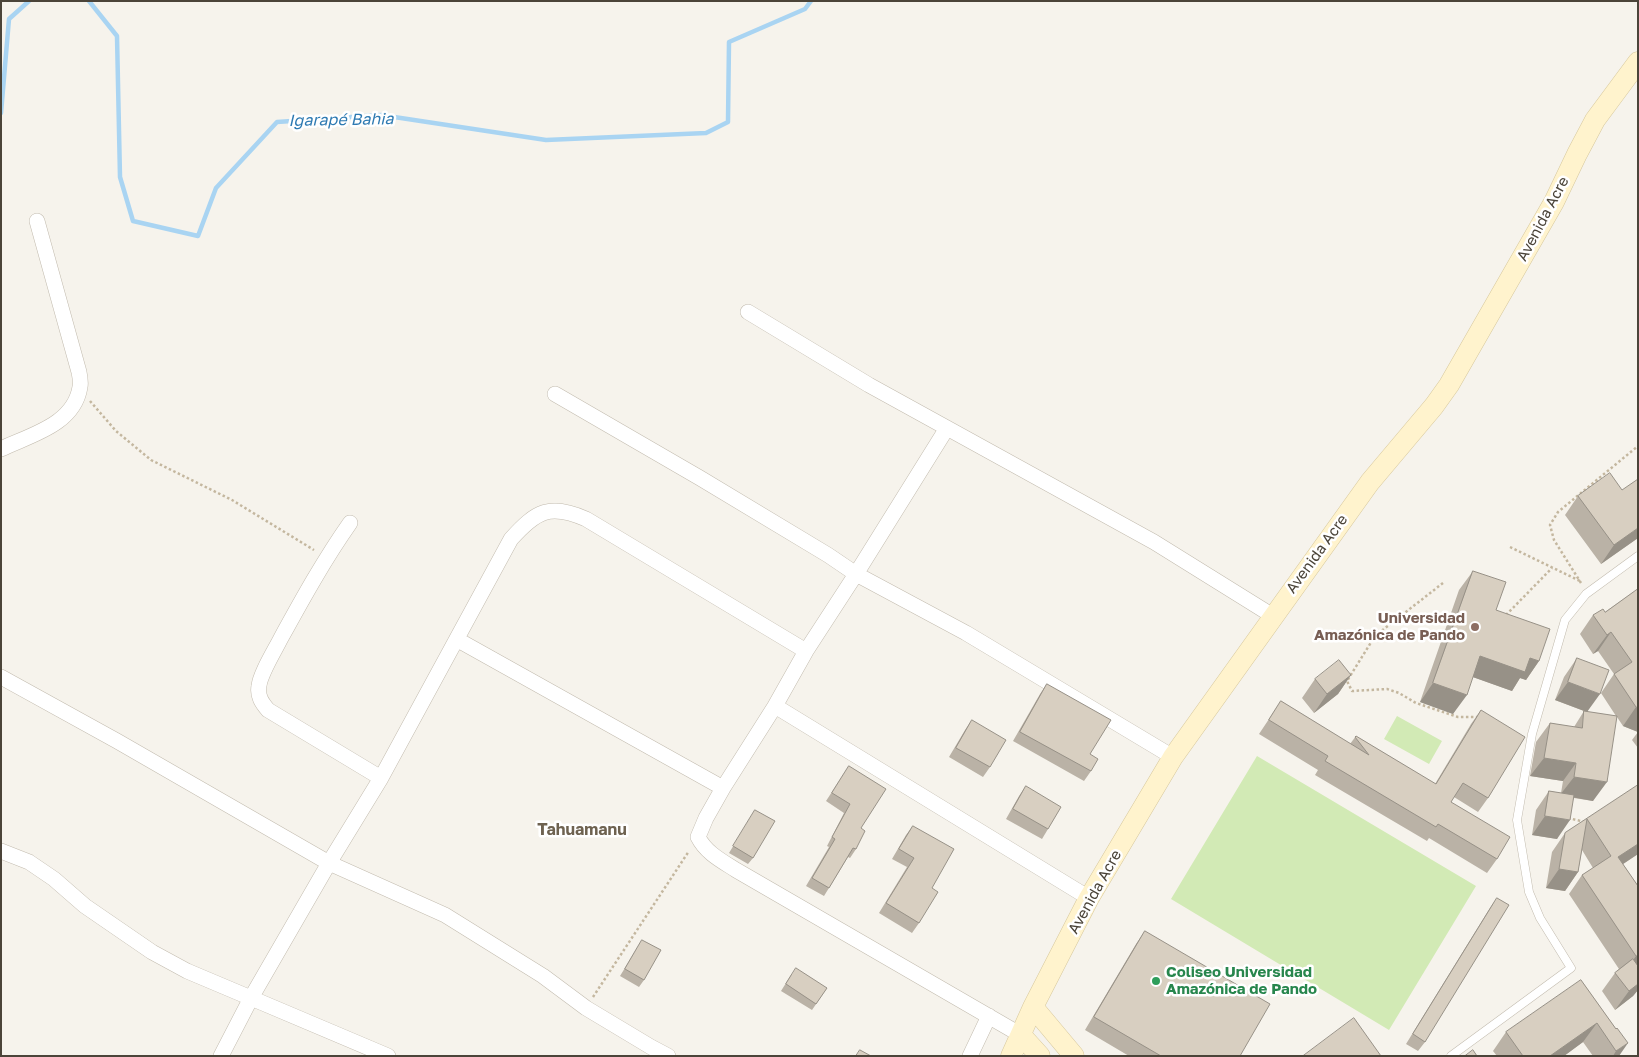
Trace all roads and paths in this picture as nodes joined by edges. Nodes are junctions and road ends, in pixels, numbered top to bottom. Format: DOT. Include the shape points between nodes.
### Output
graph roads {
  1 [pos="1638,62"];
  2 [pos="37,221"];
  3 [pos="748,312"];
  4 [pos="80,387"];
  5 [pos="555,394"];
  6 [pos="947,428"];
  7 [pos="1638,446"];
  8 [pos="1,450"];
  9 [pos="350,523"];
  10 [pos="1510,546"];
  11 [pos="1638,556"];
  12 [pos="326,557"];
  13 [pos="1552,568"];
  14 [pos="856,574"];
  15 [pos="1581,582"];
  16 [pos="1443,583"];
  17 [pos="1586,594"];
  18 [pos="1502,615"];
  19 [pos="1273,616"];
  20 [pos="458,640"];
  21 [pos="806,651"];
  22 [pos="1,677"];
  23 [pos="775,706"];
  24 [pos="1486,719"];
  25 [pos="1173,756"];
  26 [pos="381,778"];
  27 [pos="723,788"];
  28 [pos="1566,818"];
  29 [pos="1594,824"];
  30 [pos="698,837"];
  31 [pos="3,854"];
  32 [pos="329,864"];
  33 [pos="1090,898"];
  34 [pos="251,998"];
  35 [pos="1033,1007"];
  36 [pos="586,1008"];
  37 [pos="988,1016"];
  38 [pos="1021,1035"];
  39 [pos="220,1056"];
  40 [pos="388,1056"];
  41 [pos="668,1056"];
  42 [pos="970,1056"];
  43 [pos="1011,1056"];
  44 [pos="1040,1056"];
  45 [pos="1074,1056"];
  46 [pos="1451,1056"];
  1 -- 19 [label="main road, Avenida Acre" via="1595,120 1554,202 1449,385 1370,482"];
  2 -- 4 [label="street" via="80,372"];
  3 -- 6 [label="street"];
  4 -- 8 [label="street" via="73,406 54,425"];
  4 -- 12 [label="path" via="116,431 150,460 232,500"];
  5 -- 14 [label="street"];
  6 -- 14 [label="street"];
  6 -- 19 [label="street" via="1154,542"];
  7 -- 15 [label="path" via="1558,512 1550,525 1554,540"];
  9 -- 12 [label="street"];
  10 -- 13 [label="path"];
  11 -- 17 [label="lane"];
  12 -- 26 [label="street" via="272,656 259,685 259,696 268,710"];
  13 -- 15 [label="path"];
  13 -- 18 [label="path" via="1508,614"];
  14 -- 21 [label="street"];
  14 -- 25 [label="street" via="966,633"];
  15 -- 17 [label="path"];
  16 -- 24 [label="path" via="1375,636 1347,681 1352,691 1387,689 1458,717 1478,715"];
  17 -- 46 [label="lane" via="1565,620 1532,734 1517,820 1529,892 1540,918 1571,968"];
  19 -- 25 [label="main road, Avenida Acre"];
  20 -- 21 [label="street" via="511,539 537,515 559,510 605,530"];
  20 -- 26 [label="street"];
  20 -- 27 [label="street"];
  21 -- 23 [label="street"];
  22 -- 32 [label="street"];
  23 -- 27 [label="street"];
  23 -- 33 [label="street"];
  25 -- 33 [label="main road, Avenida Acre"];
  26 -- 32 [label="street"];
  27 -- 30 [label="street"];
  28 -- 29 [label="path"];
  30 -- 36 [label="path"];
  30 -- 37 [label="street" via="710,853 736,870"];
  31 -- 34 [label="street" via="29,862 152,952"];
  32 -- 34 [label="street"];
  32 -- 36 [label="street" via="445,915 543,976"];
  33 -- 35 [label="main road, Avenida Acre"];
  34 -- 39 [label="street"];
  34 -- 40 [label="street"];
  35 -- 38 [label="main road, Avenida Acre"];
  35 -- 45 [label="main road"];
  36 -- 41 [label="street"];
  37 -- 38 [label="street"];
  37 -- 42 [label="street"];
  38 -- 43 [label="main road, Avenida Acre"];
  38 -- 44 [label="main road"];
}
